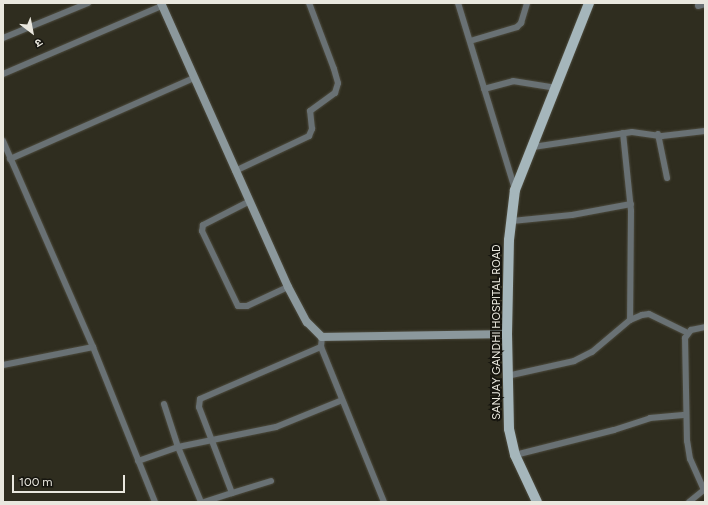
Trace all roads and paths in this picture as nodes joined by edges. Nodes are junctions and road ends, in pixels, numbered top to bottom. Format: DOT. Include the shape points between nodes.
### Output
graph roads {
  1 [pos="88,3"];
  2 [pos="309,3"];
  3 [pos="458,3"];
  4 [pos="527,3"];
  5 [pos="589,3"];
  6 [pos="705,4"];
  7 [pos="161,5"];
  8 [pos="73,6"];
  9 [pos="698,6"];
  10 [pos="3,38"];
  11 [pos="470,41"];
  12 [pos="3,74"];
  13 [pos="194,78"];
  14 [pos="556,88"];
  15 [pos="484,90"];
  16 [pos="705,131"];
  17 [pos="623,133"];
  18 [pos="658,134"];
  19 [pos="3,141"];
  20 [pos="533,147"];
  21 [pos="10,159"];
  22 [pos="235,171"];
  23 [pos="667,178"];
  24 [pos="515,190"];
  25 [pos="250,201"];
  26 [pos="631,204"];
  27 [pos="512,221"];
  28 [pos="288,287"];
  29 [pos="630,320"];
  30 [pos="705,327"];
  31 [pos="688,332"];
  32 [pos="507,334"];
  33 [pos="322,337"];
  34 [pos="92,347"];
  35 [pos="321,347"];
  36 [pos="3,365"];
  37 [pos="507,376"];
  38 [pos="342,400"];
  39 [pos="164,404"];
  40 [pos="686,415"];
  41 [pos="211,440"];
  42 [pos="178,447"];
  43 [pos="515,455"];
  44 [pos="138,461"];
  45 [pos="271,481"];
  46 [pos="705,490"];
  47 [pos="232,493"];
  48 [pos="155,502"];
  49 [pos="201,502"];
  50 [pos="204,502"];
  51 [pos="384,502"];
  52 [pos="537,502"];
  53 [pos="689,502"];
  1 -- 8 [label="street"];
  2 -- 22 [label="street" via="334,68 338,84 335,93 310,110 312,129 309,136"];
  3 -- 11 [label="street"];
  4 -- 11 [label="street" via="522,23 517,27"];
  5 -- 14 [label="main road, SANJAY GANDHI HOSPITAL ROAD"];
  6 -- 9 [label="street"];
  7 -- 12 [label="street"];
  7 -- 13 [label="street"];
  8 -- 10 [label="street"];
  11 -- 15 [label="street"];
  13 -- 21 [label="street"];
  13 -- 22 [label="street"];
  14 -- 15 [label="street" via="513,81"];
  14 -- 20 [label="main road, SANJAY GANDHI HOSPITAL ROAD"];
  15 -- 24 [label="street"];
  16 -- 18 [label="street"];
  17 -- 18 [label="street"];
  17 -- 20 [label="street"];
  17 -- 26 [label="street"];
  18 -- 23 [label="street"];
  19 -- 21 [label="street"];
  20 -- 24 [label="main road, SANJAY GANDHI HOSPITAL ROAD"];
  21 -- 34 [label="street"];
  22 -- 25 [label="street"];
  24 -- 27 [label="main road, SANJAY GANDHI HOSPITAL ROAD"];
  25 -- 28 [label="street"];
  25 -- 28 [label="street" via="203,225 202,231 238,306 247,306"];
  26 -- 27 [label="street" via="572,215"];
  26 -- 29 [label="street"];
  27 -- 32 [label="main road, SANJAY GANDHI HOSPITAL ROAD" via="509,240"];
  28 -- 33 [label="street" via="306,322"];
  29 -- 31 [label="street" via="649,314"];
  29 -- 37 [label="street" via="592,352 574,361"];
  30 -- 31 [label="street"];
  31 -- 40 [label="street" via="685,338"];
  32 -- 33 [label="street"];
  32 -- 37 [label="main road, SANJAY GANDHI HOSPITAL ROAD"];
  33 -- 35 [label="street"];
  34 -- 36 [label="street"];
  34 -- 44 [label="street"];
  35 -- 38 [label="street"];
  35 -- 41 [label="street" via="203,395 199,407"];
  37 -- 43 [label="main road, SANJAY GANDHI HOSPITAL ROAD" via="509,429"];
  38 -- 41 [label="street" via="276,427"];
  38 -- 51 [label="street"];
  39 -- 42 [label="street"];
  40 -- 43 [label="street" via="650,418 614,430"];
  40 -- 46 [label="street" via="686,441 690,459"];
  41 -- 42 [label="street"];
  41 -- 47 [label="street"];
  42 -- 44 [label="street"];
  42 -- 49 [label="street"];
  43 -- 52 [label="main road, SANJAY GANDHI HOSPITAL ROAD"];
  44 -- 48 [label="street"];
  45 -- 47 [label="street"];
  46 -- 53 [label="street"];
  47 -- 50 [label="street"];
}
